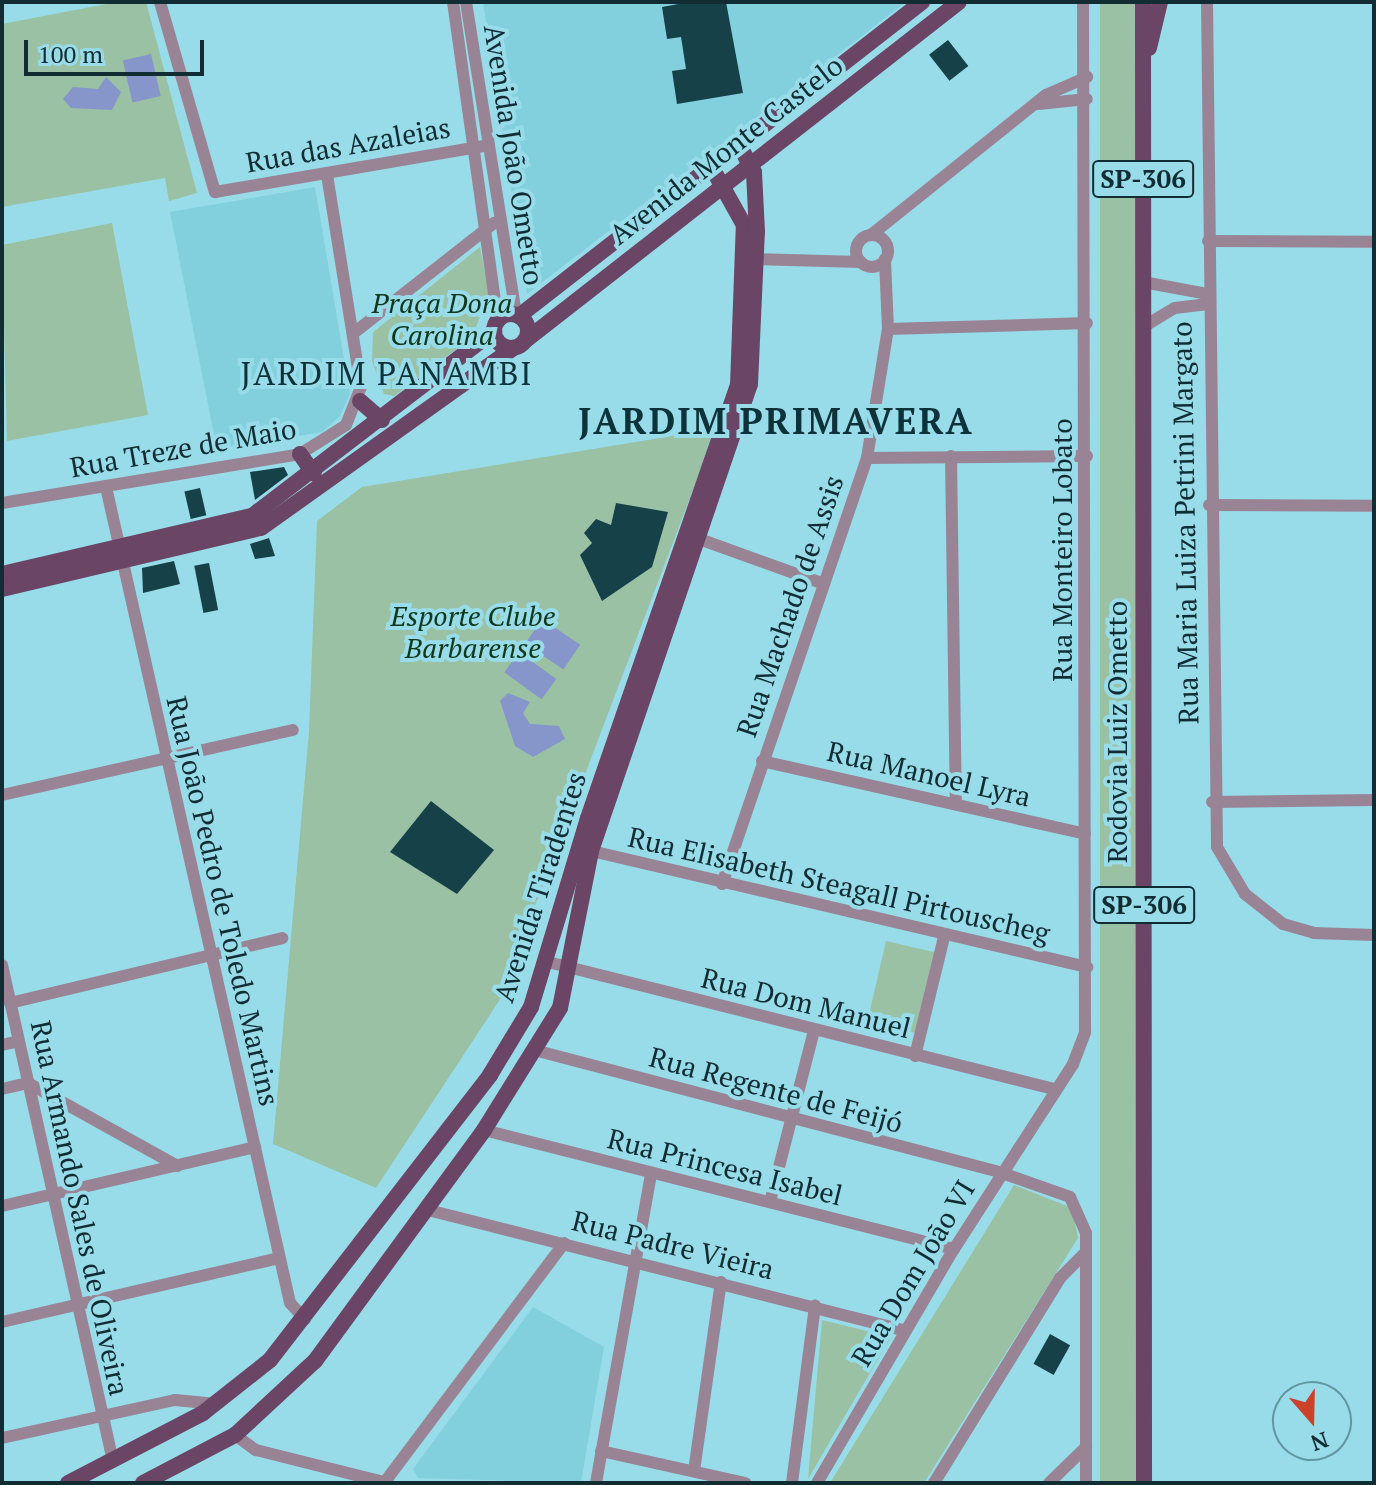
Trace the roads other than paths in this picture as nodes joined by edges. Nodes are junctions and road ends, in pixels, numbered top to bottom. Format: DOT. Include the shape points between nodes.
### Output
graph roads {
  1 [pos="160,2"];
  2 [pos="453,2"];
  3 [pos="466,2"];
  4 [pos="922,2"];
  5 [pos="959,2"];
  6 [pos="1083,2"];
  7 [pos="1143,2"];
  8 [pos="1160,2"];
  9 [pos="1207,2"];
  10 [pos="1143,76"];
  11 [pos="1087,77"];
  12 [pos="1087,99"];
  13 [pos="1036,105"];
  14 [pos="739,145"];
  15 [pos="773,145"];
  16 [pos="482,146"];
  17 [pos="751,162"];
  18 [pos="711,166"];
  19 [pos="327,174"];
  20 [pos="722,184"];
  21 [pos="755,196"];
  22 [pos="897,215"];
  23 [pos="500,218"];
  24 [pos="489,227"];
  25 [pos="871,235"];
  26 [pos="1208,241"];
  27 [pos="1374,242"];
  28 [pos="887,245"];
  29 [pos="856,248"];
  30 [pos="834,257"];
  31 [pos="751,259"];
  32 [pos="885,259"];
  33 [pos="866,264"];
  34 [pos="1143,282"];
  35 [pos="886,291"];
  36 [pos="1206,299"];
  37 [pos="518,315"];
  38 [pos="1087,323"];
  39 [pos="496,326"];
  40 [pos="1143,327"];
  41 [pos="888,329"];
  42 [pos="355,332"];
  43 [pos="519,344"];
  44 [pos="360,401"];
  45 [pos="382,420"];
  46 [pos="300,454"];
  47 [pos="951,456"];
  48 [pos="1087,456"];
  49 [pos="867,458"];
  50 [pos="314,474"];
  51 [pos="106,487"];
  52 [pos="2,503"];
  53 [pos="1209,505"];
  54 [pos="1374,506"];
  55 [pos="693,537"];
  56 [pos="121,555"];
  57 [pos="2,574"];
  58 [pos="824,584"];
  59 [pos="2,589"];
  60 [pos="293,730"];
  61 [pos="167,758"];
  62 [pos="762,761"];
  63 [pos="2,795"];
  64 [pos="1374,800"];
  65 [pos="1212,802"];
  66 [pos="956,803"];
  67 [pos="1085,834"];
  68 [pos="586,850"];
  69 [pos="722,884"];
  70 [pos="1374,935"];
  71 [pos="944,937"];
  72 [pos="282,938"];
  73 [pos="211,955"];
  74 [pos="548,962"];
  75 [pos="2,965"];
  76 [pos="570,966"];
  77 [pos="1087,967"];
  78 [pos="10,1003"];
  79 [pos="814,1031"];
  80 [pos="19,1041"];
  81 [pos="2,1045"];
  82 [pos="538,1051"];
  83 [pos="915,1056"];
  84 [pos="28,1083"];
  85 [pos="2,1089"];
  86 [pos="1054,1089"];
  87 [pos="791,1120"];
  88 [pos="484,1130"];
  89 [pos="255,1147"];
  90 [pos="178,1166"];
  91 [pos="651,1173"];
  92 [pos="1002,1173"];
  93 [pos="50,1195"];
  94 [pos="770,1202"];
  95 [pos="2,1206"];
  96 [pos="428,1210"];
  97 [pos="564,1243"];
  98 [pos="954,1249"];
  99 [pos="1086,1252"];
  100 [pos="279,1258"];
  101 [pos="634,1261"];
  102 [pos="721,1282"];
  103 [pos="75,1305"];
  104 [pos="815,1305"];
  105 [pos="305,1319"];
  106 [pos="2,1322"];
  107 [pos="905,1331"];
  108 [pos="217,1404"];
  109 [pos="101,1414"];
  110 [pos="235,1435"];
  111 [pos="2,1438"];
  112 [pos="1086,1447"];
  113 [pos="601,1451"];
  114 [pos="113,1461"];
  115 [pos="694,1471"];
  116 [pos="68,1483"];
  117 [pos="143,1483"];
  118 [pos="385,1483"];
  119 [pos="596,1483"];
  120 [pos="745,1483"];
  121 [pos="792,1483"];
  122 [pos="817,1483"];
  123 [pos="934,1483"];
  124 [pos="1049,1483"];
  125 [pos="1086,1483"];
  126 [pos="1144,1483"];
  1 -- 19 [label="street, Rua das Azaleias" via="215,192"];
  2 -- 16 [label="street, Avenida João Ometto"];
  3 -- 16 [label="street, Avenida João Ometto"];
  4 -- 14 [label="main road, Avenida Monte Castelo"];
  5 -- 15 [label="main road, Avenida Monte Castelo"];
  6 -- 11 [label="street, Rua Monteiro Lobato"];
  7 -- 10 [label="main road, Rodovia Luiz Ometto / SP-306"];
  8 -- 10 [label="main road, Rodovia Luiz Ometto / SP-306"];
  9 -- 26 [label="street, Rua Maria Luiza Petrini Margato"];
  10 -- 34 [label="main road, Rodovia Luiz Ometto / SP-306"];
  11 -- 12 [label="street, Rua Monteiro Lobato"];
  11 -- 13 [label="street" via="1063,83"];
  12 -- 13 [label="street"];
  12 -- 38 [label="street, Rua Monteiro Lobato"];
  13 -- 22 [label="street"];
  14 -- 17 [label="main road"];
  14 -- 18 [label="main road, Avenida Monte Castelo"];
  15 -- 17 [label="main road, Avenida Monte Castelo"];
  15 -- 21 [label="main road"];
  16 -- 19 [label="street, Rua das Azaleias"];
  16 -- 23 [label="street, Avenida João Ometto"];
  16 -- 24 [label="street, Avenida João Ometto"];
  17 -- 20 [label="main road, Avenida Monte Castelo"];
  17 -- 21 [label="main road, Avenida Tiradentes"];
  18 -- 20 [label="main road, Avenida Tiradentes"];
  18 -- 37 [label="main road, Avenida Monte Castelo"];
  19 -- 42 [label="street"];
  20 -- 31 [label="main road, Avenida Tiradentes" via="742,216"];
  20 -- 43 [label="main road, Avenida Monte Castelo"];
  21 -- 31 [label="main road, Avenida Tiradentes"];
  22 -- 25 [label="street"];
  22 -- 28 [label="street, Rua Machado de Assis"];
  23 -- 24 [label="street"];
  23 -- 37 [label="street, Avenida João Ometto"];
  24 -- 39 [label="street, Avenida João Ometto"];
  24 -- 42 [label="street"];
  25 -- 28 [label="street"];
  25 -- 29 [label="street"];
  26 -- 27 [label="street"];
  26 -- 36 [label="street, Rua Maria Luiza Petrini Margato"];
  28 -- 32 [label="street, Rua Machado de Assis"];
  29 -- 30 [label="street"];
  29 -- 33 [label="street, Rua Machado de Assis"];
  30 -- 31 [label="street"];
  30 -- 33 [label="street"];
  31 -- 55 [label="main road, Avenida Tiradentes" via="750,384"];
  32 -- 33 [label="street"];
  32 -- 35 [label="street, Rua Machado de Assis"];
  33 -- 35 [label="street, Rua Machado de Assis"];
  34 -- 36 [label="street"];
  34 -- 40 [label="main road, Rodovia Luiz Ometto / SP-306"];
  35 -- 41 [label="street, Rua Machado de Assis"];
  36 -- 40 [label="street" via="1175,308"];
  36 -- 53 [label="street, Rua Maria Luiza Petrini Margato"];
  37 -- 39 [label="main road, Avenida Monte Castelo"];
  37 -- 43 [label="main road" via="527,324"];
  38 -- 41 [label="street"];
  38 -- 48 [label="street, Rua Monteiro Lobato"];
  39 -- 43 [label="main road" via="501,346"];
  39 -- 45 [label="main road, Avenida Monte Castelo"];
  40 -- 126 [label="main road, Rodovia Luiz Ometto / SP-306"];
  41 -- 49 [label="street, Rua Machado de Assis"];
  42 -- 44 [label="street"];
  43 -- 56 [label="main road, Avenida Monte Castelo" via="280,518 233,538"];
  44 -- 45 [label="main road"];
  44 -- 46 [label="street, Rua Treze de Maio" via="333,438"];
  45 -- 50 [label="main road, Avenida Monte Castelo"];
  46 -- 50 [label="main road"];
  46 -- 51 [label="street, Rua Treze de Maio"];
  47 -- 48 [label="street"];
  47 -- 49 [label="street"];
  47 -- 66 [label="street"];
  48 -- 67 [label="street, Rua Monteiro Lobato"];
  49 -- 58 [label="street, Rua Machado de Assis"];
  50 -- 56 [label="main road, Avenida Monte Castelo" via="234,524"];
  51 -- 52 [label="street, Rua Treze de Maio"];
  51 -- 56 [label="street, Rua João Pedro de Toledo Martins"];
  53 -- 54 [label="street"];
  53 -- 65 [label="street, Rua Maria Luiza Petrini Margato"];
  55 -- 58 [label="street"];
  55 -- 68 [label="main road, Avenida Tiradentes"];
  56 -- 57 [label="main road, Avenida Monte Castelo"];
  56 -- 59 [label="main road, Avenida Monte Castelo"];
  56 -- 61 [label="street, Rua João Pedro de Toledo Martins"];
  58 -- 62 [label="street, Rua Machado de Assis"];
  60 -- 61 [label="street"];
  61 -- 63 [label="street"];
  61 -- 73 [label="street, Rua João Pedro de Toledo Martins"];
  62 -- 66 [label="street, Rua Manoel Lyra"];
  62 -- 69 [label="street, Rua Machado de Assis"];
  64 -- 65 [label="street"];
  65 -- 70 [label="street, Rua Maria Luiza Petrini Margato" via="1217,847 1245,894 1283,924 1314,933"];
  66 -- 67 [label="street, Rua Manoel Lyra"];
  67 -- 77 [label="street, Rua Monteiro Lobato"];
  68 -- 69 [label="street, Rua Elisabeth Steagall Pirtouscheg"];
  68 -- 74 [label="main road, Avenida Tiradentes"];
  68 -- 76 [label="main road, Avenida Tiradentes"];
  69 -- 71 [label="street, Rua Elisabeth Steagall Pirtouscheg"];
  71 -- 77 [label="street, Rua Elisabeth Steagall Pirtouscheg"];
  71 -- 83 [label="street"];
  72 -- 73 [label="street"];
  73 -- 78 [label="street"];
  73 -- 89 [label="street, Rua João Pedro de Toledo Martins"];
  74 -- 76 [label="street, Rua Dom Manuel"];
  74 -- 105 [label="main road, Avenida Tiradentes" via="531,1007 490,1075"];
  75 -- 78 [label="street, Rua Armando Sales de Oliveira"];
  76 -- 79 [label="street, Rua Dom Manuel"];
  76 -- 82 [label="main road, Avenida Tiradentes" via="560,1008"];
  77 -- 86 [label="street, Rua Monteiro Lobato" via="1081,1049"];
  78 -- 80 [label="street, Rua Armando Sales de Oliveira"];
  79 -- 83 [label="street, Rua Dom Manuel"];
  79 -- 87 [label="street"];
  80 -- 81 [label="street"];
  80 -- 84 [label="street, Rua Armando Sales de Oliveira"];
  82 -- 87 [label="street, Rua Regente de Feijó"];
  82 -- 88 [label="main road, Avenida Tiradentes"];
  83 -- 86 [label="street, Rua Dom Manuel"];
  84 -- 85 [label="street"];
  84 -- 90 [label="street"];
  84 -- 93 [label="street, Rua Armando Sales de Oliveira"];
  86 -- 92 [label="street, Rua Dom João VI"];
  87 -- 92 [label="street, Rua Regente de Feijó"];
  87 -- 94 [label="street"];
  88 -- 91 [label="street, Rua Princesa Isabel"];
  88 -- 96 [label="main road, Avenida Tiradentes"];
  89 -- 90 [label="street"];
  89 -- 100 [label="street, Rua João Pedro de Toledo Martins"];
  90 -- 93 [label="street"];
  91 -- 94 [label="street, Rua Princesa Isabel"];
  91 -- 101 [label="street"];
  92 -- 98 [label="street, Rua Dom João VI"];
  92 -- 99 [label="street, Rua Regente de Feijó" via="1070,1197 1084,1218"];
  93 -- 95 [label="street"];
  93 -- 103 [label="street, Rua Armando Sales de Oliveira"];
  94 -- 98 [label="street, Rua Princesa Isabel"];
  96 -- 97 [label="street, Rua Padre Vieira"];
  96 -- 110 [label="main road, Avenida Tiradentes" via="315,1361"];
  97 -- 101 [label="street, Rua Padre Vieira"];
  97 -- 118 [label="street"];
  98 -- 107 [label="street, Rua Dom João VI"];
  99 -- 112 [label="street, Rua Regente de Feijó"];
  99 -- 123 [label="street" via="1060,1278"];
  100 -- 103 [label="street"];
  100 -- 105 [label="street, Rua João Pedro de Toledo Martins" via="290,1303"];
  101 -- 102 [label="street, Rua Padre Vieira"];
  101 -- 113 [label="street"];
  102 -- 104 [label="street, Rua Padre Vieira"];
  102 -- 115 [label="street"];
  103 -- 106 [label="street"];
  103 -- 109 [label="street, Rua Armando Sales de Oliveira"];
  104 -- 107 [label="street, Rua Padre Vieira"];
  104 -- 121 [label="street"];
  105 -- 108 [label="main road, Avenida Tiradentes" via="270,1360"];
  107 -- 122 [label="street, Rua Dom João VI"];
  108 -- 109 [label="street" via="175,1400"];
  108 -- 114 [label="main road, Avenida Tiradentes"];
  109 -- 111 [label="street"];
  109 -- 114 [label="street, Rua Armando Sales de Oliveira"];
  110 -- 117 [label="main road, Avenida Tiradentes"];
  110 -- 118 [label="street" via="256,1450"];
  112 -- 124 [label="street" via="1065,1460"];
  112 -- 125 [label="street, Rua Regente de Feijó"];
  113 -- 115 [label="street"];
  113 -- 119 [label="street"];
  114 -- 116 [label="main road, Avenida Tiradentes"];
  115 -- 120 [label="street"];
}
